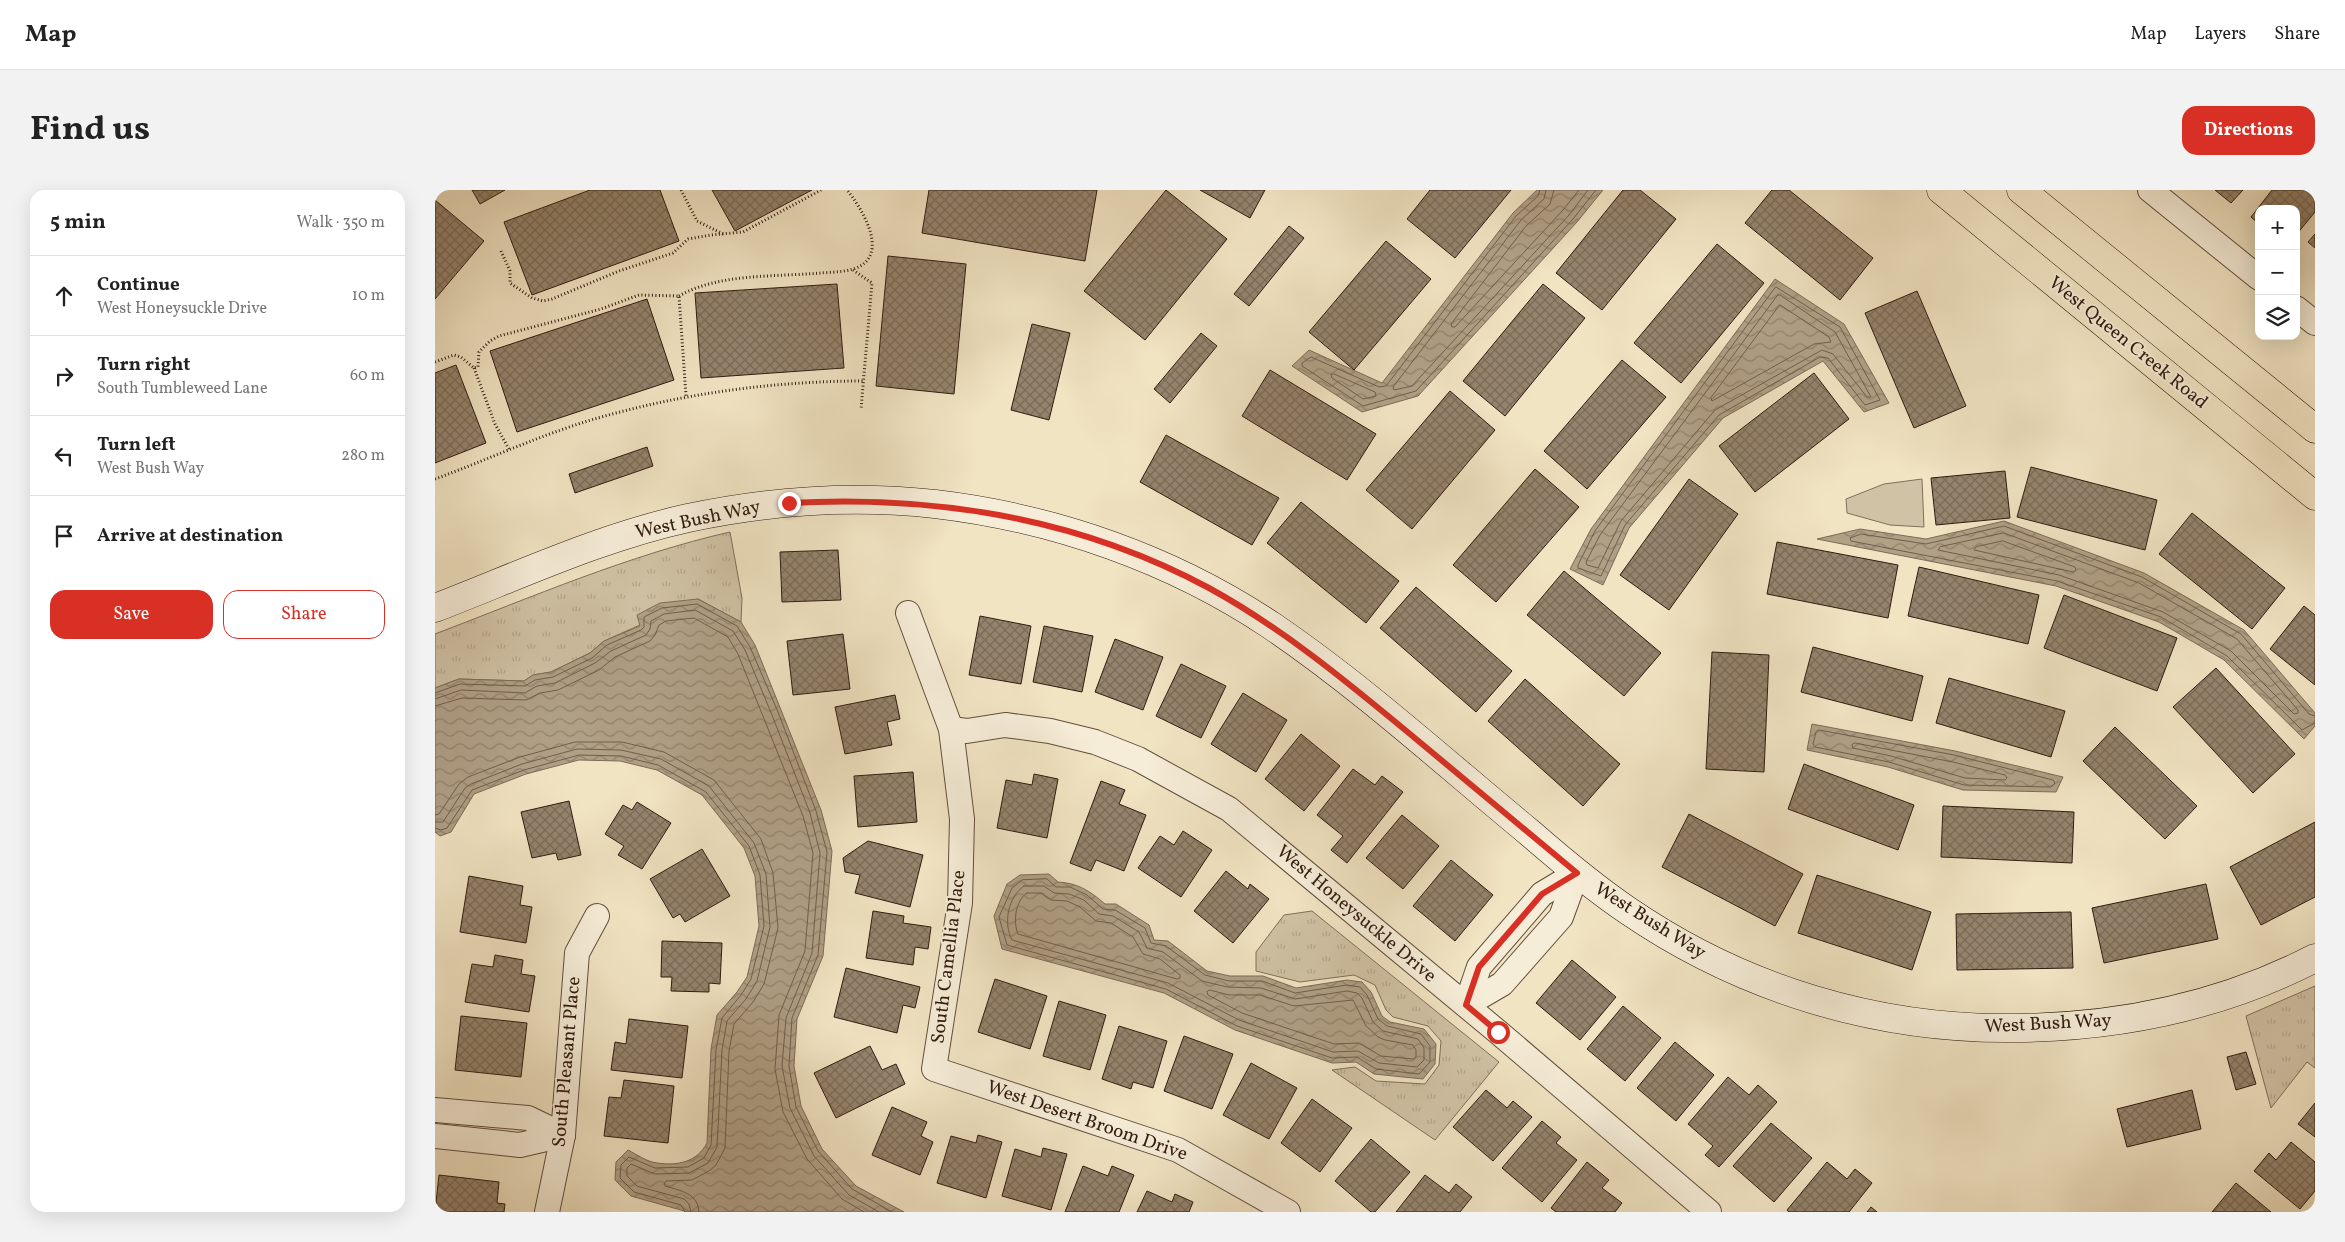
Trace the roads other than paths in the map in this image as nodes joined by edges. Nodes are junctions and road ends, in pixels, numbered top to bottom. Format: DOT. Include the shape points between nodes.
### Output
graph roads {
  1 [pos="1941,190"];
  2 [pos="2021,190"];
  3 [pos="2149,190"];
  4 [pos="2255,275"];
  5 [pos="2300,311"];
  6 [pos="2315,323"];
  7 [pos="2315,429"];
  8 [pos="2315,496"];
  9 [pos="435,608"];
  10 [pos="908,613"];
  11 [pos="951,729"];
  12 [pos="1577,873"];
  13 [pos="597,916"];
  14 [pos="2315,958"];
  15 [pos="1466,1005"];
  16 [pos="935,1069"];
  17 [pos="435,1110"];
  18 [pos="563,1135"];
  19 [pos="435,1136"];
  20 [pos="547,1212"];
  21 [pos="1288,1212"];
  22 [pos="1709,1212"];
  1 -- 8 [label="main road, West Queen Creek Road"];
  2 -- 7 [label="main road"];
  3 -- 4 [label="street"];
  5 -- 6 [label="street"];
  9 -- 12 [label="street, West Bush Way" via="611,540 686,518 761,506 826,501 904,502 972,510 1044,525 1120,548 1208,588 1272,626 1332,670"];
  10 -- 11 [label="street, South Camellia Place"];
  11 -- 15 [label="street, West Honeysuckle Drive" via="967,731 1005,724 1095,742 1138,758 1229,809"];
  11 -- 16 [label="street, South Camellia Place" via="962,819 960,903"];
  12 -- 14 [label="street, West Bush Way" via="1643,921 1708,958 1761,982 1852,1011 1923,1023 2038,1028 2125,1020 2214,1000"];
  12 -- 15 [label="street" via="1561,917 1503,984"];
  13 -- 18 [label="street, South Pleasant Place" via="577,953"];
  15 -- 22 [label="street, West Honeysuckle Drive"];
  16 -- 21 [label="street, West Desert Broom Drive" via="1178,1150"];
  17 -- 18 [label="street" via="528,1118"];
  18 -- 19 [label="street" via="521,1145"];
  18 -- 20 [label="street, South Pleasant Place"];
}
